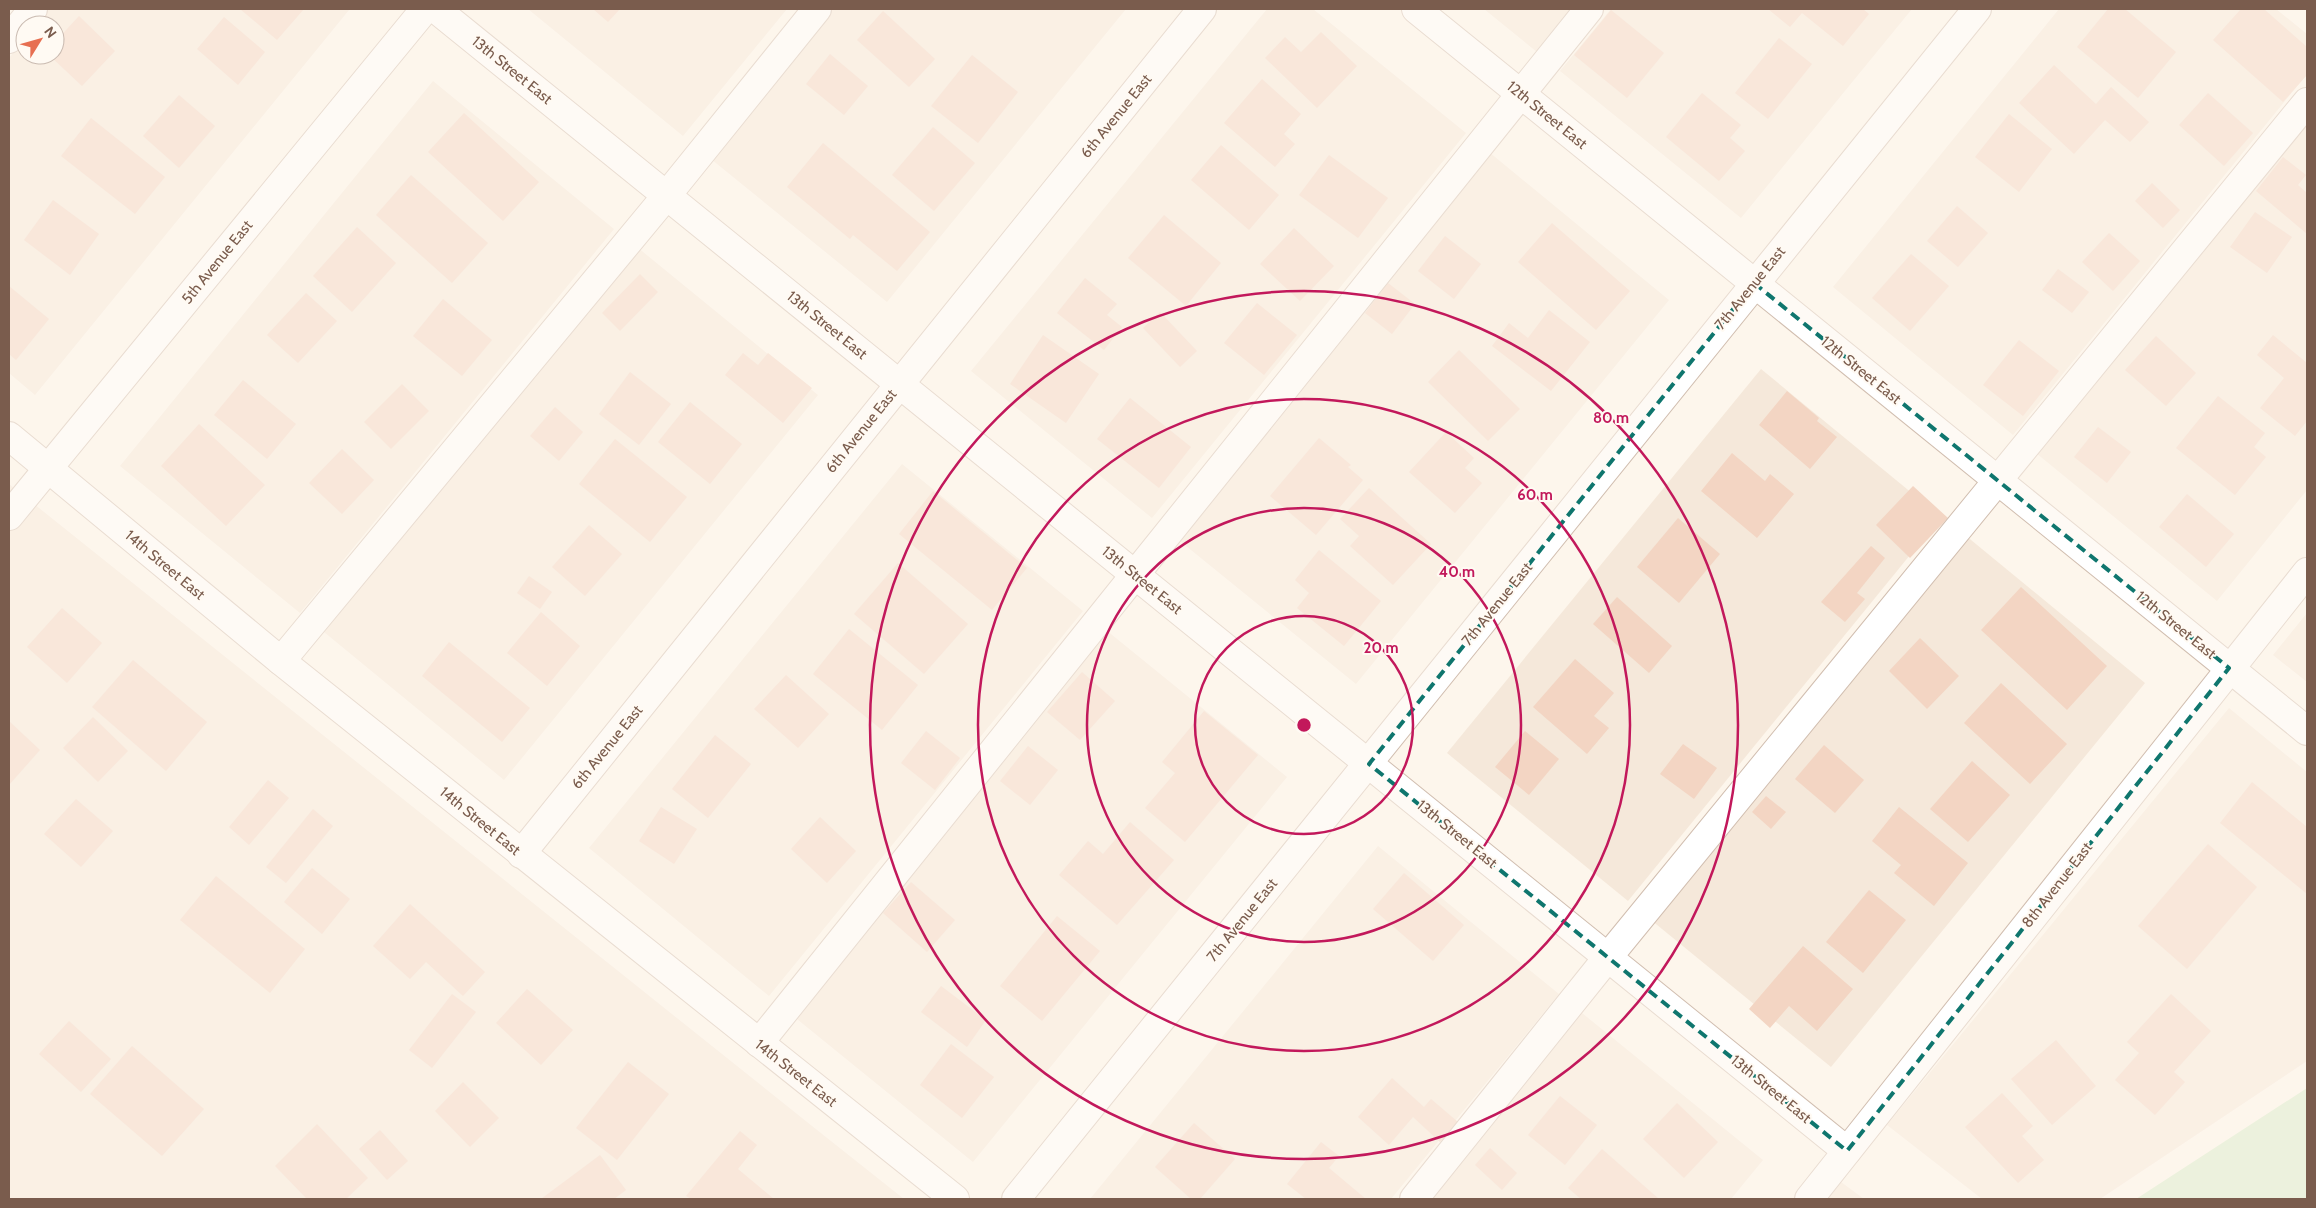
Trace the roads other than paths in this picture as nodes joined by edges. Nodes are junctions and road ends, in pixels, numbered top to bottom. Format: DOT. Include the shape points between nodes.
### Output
graph roads {
  1 [pos="33,9"];
  2 [pos="425,9"];
  3 [pos="436,9"];
  4 [pos="817,9"];
  5 [pos="1202,9"];
  6 [pos="1416,9"];
  7 [pos="1589,9"];
  8 [pos="1977,9"];
  9 [pos="9,40"];
  10 [pos="1521,94"];
  11 [pos="2307,102"];
  12 [pos="667,195"];
  13 [pos="1754,283"];
  14 [pos="898,383"];
  15 [pos="9,436"];
  16 [pos="47,468"];
  17 [pos="1998,481"];
  18 [pos="9,516"];
  19 [pos="2307,572"];
  20 [pos="1134,574"];
  21 [pos="281,661"];
  22 [pos="2229,668"];
  23 [pos="2307,731"];
  24 [pos="1369,764"];
  25 [pos="521,854"];
  26 [pos="1608,957"];
  27 [pos="759,1043"];
  28 [pos="1847,1151"];
  29 [pos="955,1199"];
  30 [pos="1016,1199"];
  31 [pos="1414,1199"];
  32 [pos="1809,1199"];
  1 -- 9 [label="street"];
  2 -- 16 [label="street, 5th Avenue East"];
  3 -- 12 [label="street, 13th Street East"];
  4 -- 12 [label="street"];
  5 -- 14 [label="street, 6th Avenue East"];
  6 -- 10 [label="street, 12th Street East"];
  7 -- 10 [label="street"];
  8 -- 13 [label="street, 7th Avenue East"];
  10 -- 13 [label="street, 12th Street East"];
  10 -- 20 [label="street"];
  11 -- 17 [label="street"];
  12 -- 14 [label="street, 13th Street East"];
  12 -- 21 [label="street"];
  13 -- 17 [label="street, 12th Street East"];
  13 -- 24 [label="street, 7th Avenue East"];
  14 -- 20 [label="street, 13th Street East"];
  14 -- 25 [label="street, 6th Avenue East"];
  15 -- 16 [label="street, 14th Street East"];
  16 -- 18 [label="street, 5th Avenue East"];
  16 -- 21 [label="street, 14th Street East"];
  17 -- 22 [label="street, 12th Street East"];
  17 -- 26 [label="street"];
  19 -- 22 [label="street, 8th Avenue East"];
  20 -- 24 [label="street, 13th Street East"];
  20 -- 27 [label="street"];
  21 -- 25 [label="street, 14th Street East"];
  22 -- 23 [label="street, 12th Street East"];
  22 -- 28 [label="street, 8th Avenue East"];
  24 -- 26 [label="street, 13th Street East"];
  24 -- 30 [label="street, 7th Avenue East"];
  25 -- 27 [label="street, 14th Street East"];
  26 -- 28 [label="street, 13th Street East"];
  26 -- 31 [label="street"];
  27 -- 29 [label="street, 14th Street East"];
  28 -- 32 [label="street, 8th Avenue East"];
}
